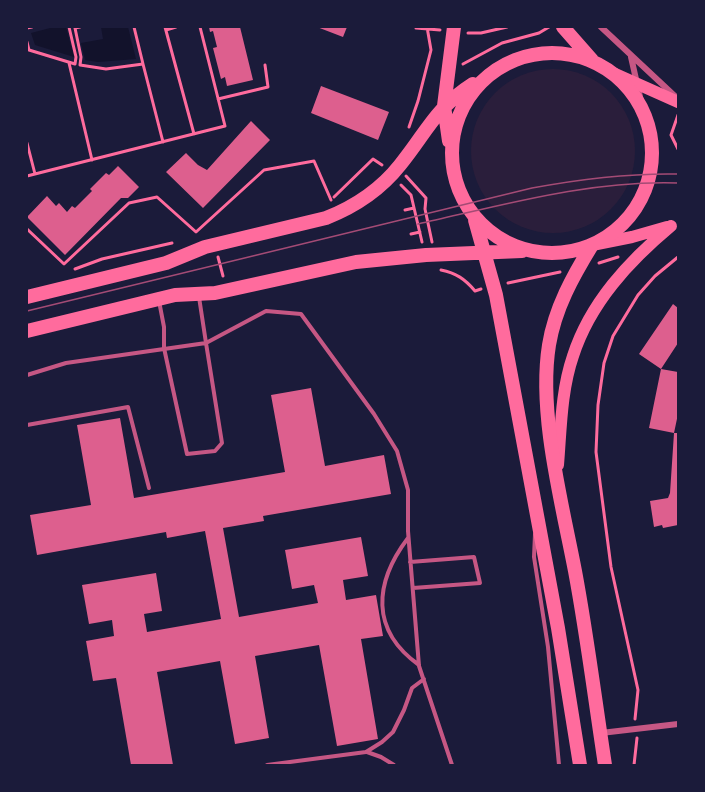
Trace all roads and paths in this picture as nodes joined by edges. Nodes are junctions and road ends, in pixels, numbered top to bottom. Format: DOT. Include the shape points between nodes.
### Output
graph roads {
  1 [pos="32,27"];
  2 [pos="69,27"];
  3 [pos="80,27"];
  4 [pos="134,27"];
  5 [pos="176,27"];
  6 [pos="200,27"];
  7 [pos="427,27"];
  8 [pos="454,27"];
  9 [pos="549,27"];
  10 [pos="563,27"];
  11 [pos="601,27"];
  12 [pos="27,28"];
  13 [pos="166,29"];
  14 [pos="27,42"];
  15 [pos="630,56"];
  16 [pos="594,61"];
  17 [pos="69,63"];
  18 [pos="449,63"];
  19 [pos="143,64"];
  20 [pos="265,65"];
  21 [pos="613,73"];
  22 [pos="483,79"];
  23 [pos="636,83"];
  24 [pos="218,99"];
  25 [pos="678,101"];
  26 [pos="444,106"];
  27 [pos="643,110"];
  28 [pos="676,118"];
  29 [pos="408,129"];
  30 [pos="194,134"];
  31 [pos="163,142"];
  32 [pos="27,143"];
  33 [pos="678,149"];
  34 [pos="451,152"];
  35 [pos="92,160"];
  36 [pos="35,174"];
  37 [pos="398,174"];
  38 [pos="27,177"];
  39 [pos="414,208"];
  40 [pos="405,210"];
  41 [pos="473,215"];
  42 [pos="674,225"];
  43 [pos="27,229"];
  44 [pos="420,232"];
  45 [pos="411,234"];
  46 [pos="432,239"];
  47 [pos="215,244"];
  48 [pos="592,245"];
  49 [pos="530,250"];
  50 [pos="486,252"];
  51 [pos="426,255"];
  52 [pos="678,257"];
  53 [pos="623,258"];
  54 [pos="64,264"];
  55 [pos="595,264"];
  56 [pos="439,270"];
  57 [pos="564,271"];
  58 [pos="65,273"];
  59 [pos="494,286"];
  60 [pos="226,290"];
  61 [pos="198,294"];
  62 [pos="27,297"];
  63 [pos="158,299"];
  64 [pos="27,331"];
  65 [pos="206,343"];
  66 [pos="164,348"];
  67 [pos="27,375"];
  68 [pos="27,425"];
  69 [pos="557,475"];
  70 [pos="149,488"];
  71 [pos="538,522"];
  72 [pos="408,538"];
  73 [pos="410,562"];
  74 [pos="413,588"];
  75 [pos="419,666"];
  76 [pos="424,679"];
  77 [pos="678,724"];
  78 [pos="636,730"];
  79 [pos="600,733"];
  80 [pos="366,752"];
  81 [pos="267,765"];
  82 [pos="394,765"];
  83 [pos="452,765"];
  84 [pos="559,765"];
  85 [pos="580,765"];
  86 [pos="605,765"];
  87 [pos="634,765"];
  1 -- 12 [label="path"];
  2 -- 17 [label="path" via="76,57 75,64"];
  3 -- 19 [label="path" via="75,28 80,65 106,69"];
  4 -- 19 [label="path"];
  5 -- 13 [label="path"];
  6 -- 24 [label="path"];
  7 -- 29 [label="path" via="429,61"];
  8 -- 18 [label="highway"];
  9 -- 18 [label="path" via="502,43 462,64"];
  10 -- 16 [label="highway"];
  11 -- 15 [label="street"];
  13 -- 30 [label="path"];
  14 -- 17 [label="path" via="29,50"];
  15 -- 23 [label="street"];
  15 -- 25 [label="street"];
  16 -- 21 [label="highway"];
  16 -- 22 [label="highway" via="544,52 511,60"];
  17 -- 35 [label="path"];
  18 -- 26 [label="highway"];
  19 -- 31 [label="path"];
  20 -- 24 [label="path" via="268,87"];
  21 -- 23 [label="main road"];
  21 -- 27 [label="highway"];
  22 -- 26 [label="highway"];
  22 -- 34 [label="highway" via="460,111"];
  23 -- 25 [label="main road"];
  23 -- 27 [label="street"];
  24 -- 30 [label="path" via="225,126"];
  26 -- 34 [label="highway"];
  26 -- 37 [label="highway"];
  27 -- 48 [label="highway" via="652,141 648,183 631,214 607,237"];
  28 -- 33 [label="path" via="671,135"];
  30 -- 31 [label="path"];
  31 -- 35 [label="path"];
  32 -- 36 [label="path"];
  34 -- 41 [label="highway" via="455,179"];
  35 -- 36 [label="path"];
  36 -- 38 [label="path"];
  37 -- 39 [label="path"];
  37 -- 46 [label="path" via="426,198"];
  37 -- 47 [label="highway" via="360,201 326,218"];
  37 -- 54 [label="path" via="373,159 331,200 314,161 264,170 196,232 157,197 129,203"];
  39 -- 40 [label="path"];
  39 -- 44 [label="path"];
  41 -- 49 [label="highway" via="493,234"];
  41 -- 50 [label="highway"];
  42 -- 48 [label="main road"];
  42 -- 69 [label="main road" via="638,255 596,307 581,333 566,386"];
  43 -- 54 [label="path"];
  44 -- 45 [label="path"];
  44 -- 51 [label="path"];
  47 -- 60 [label="path"];
  47 -- 62 [label="highway" via="166,263"];
  48 -- 49 [label="highway" via="568,252"];
  48 -- 69 [label="highway" via="564,295 549,342 546,382"];
  49 -- 50 [label="highway"];
  50 -- 51 [label="highway"];
  50 -- 59 [label="highway"];
  51 -- 60 [label="highway" via="356,262"];
  52 -- 78 [label="path" via="638,295 613,336 604,363 598,405 596,452 611,567 638,690"];
  53 -- 55 [label="path"];
  54 -- 58 [label="path"];
  56 -- 59 [label="path" via="457,274 474,291"];
  57 -- 59 [label="path"];
  59 -- 71 [label="highway"];
  60 -- 61 [label="highway"];
  61 -- 63 [label="highway"];
  61 -- 65 [label="lane"];
  63 -- 64 [label="highway"];
  63 -- 66 [label="lane"];
  65 -- 66 [label="lane"];
  65 -- 66 [label="lane" via="222,442 215,451 187,454"];
  65 -- 72 [label="lane" via="266,311 301,314 397,451 408,490"];
  66 -- 67 [label="lane" via="66,363"];
  68 -- 70 [label="lane" via="128,406"];
  69 -- 79 [label="highway"];
  71 -- 84 [label="lane" via="534,557 548,647"];
  71 -- 85 [label="highway"];
  72 -- 73 [label="lane"];
  72 -- 75 [label="lane" via="399,550 381,596 388,633"];
  73 -- 74 [label="lane"];
  73 -- 74 [label="lane" via="474,558 480,583"];
  74 -- 75 [label="lane"];
  75 -- 76 [label="lane"];
  76 -- 80 [label="lane" via="412,688 393,732"];
  76 -- 83 [label="lane"];
  77 -- 78 [label="street"];
  78 -- 79 [label="street"];
  78 -- 87 [label="path"];
  79 -- 86 [label="highway"];
  80 -- 81 [label="lane"];
  80 -- 82 [label="lane"];
}
